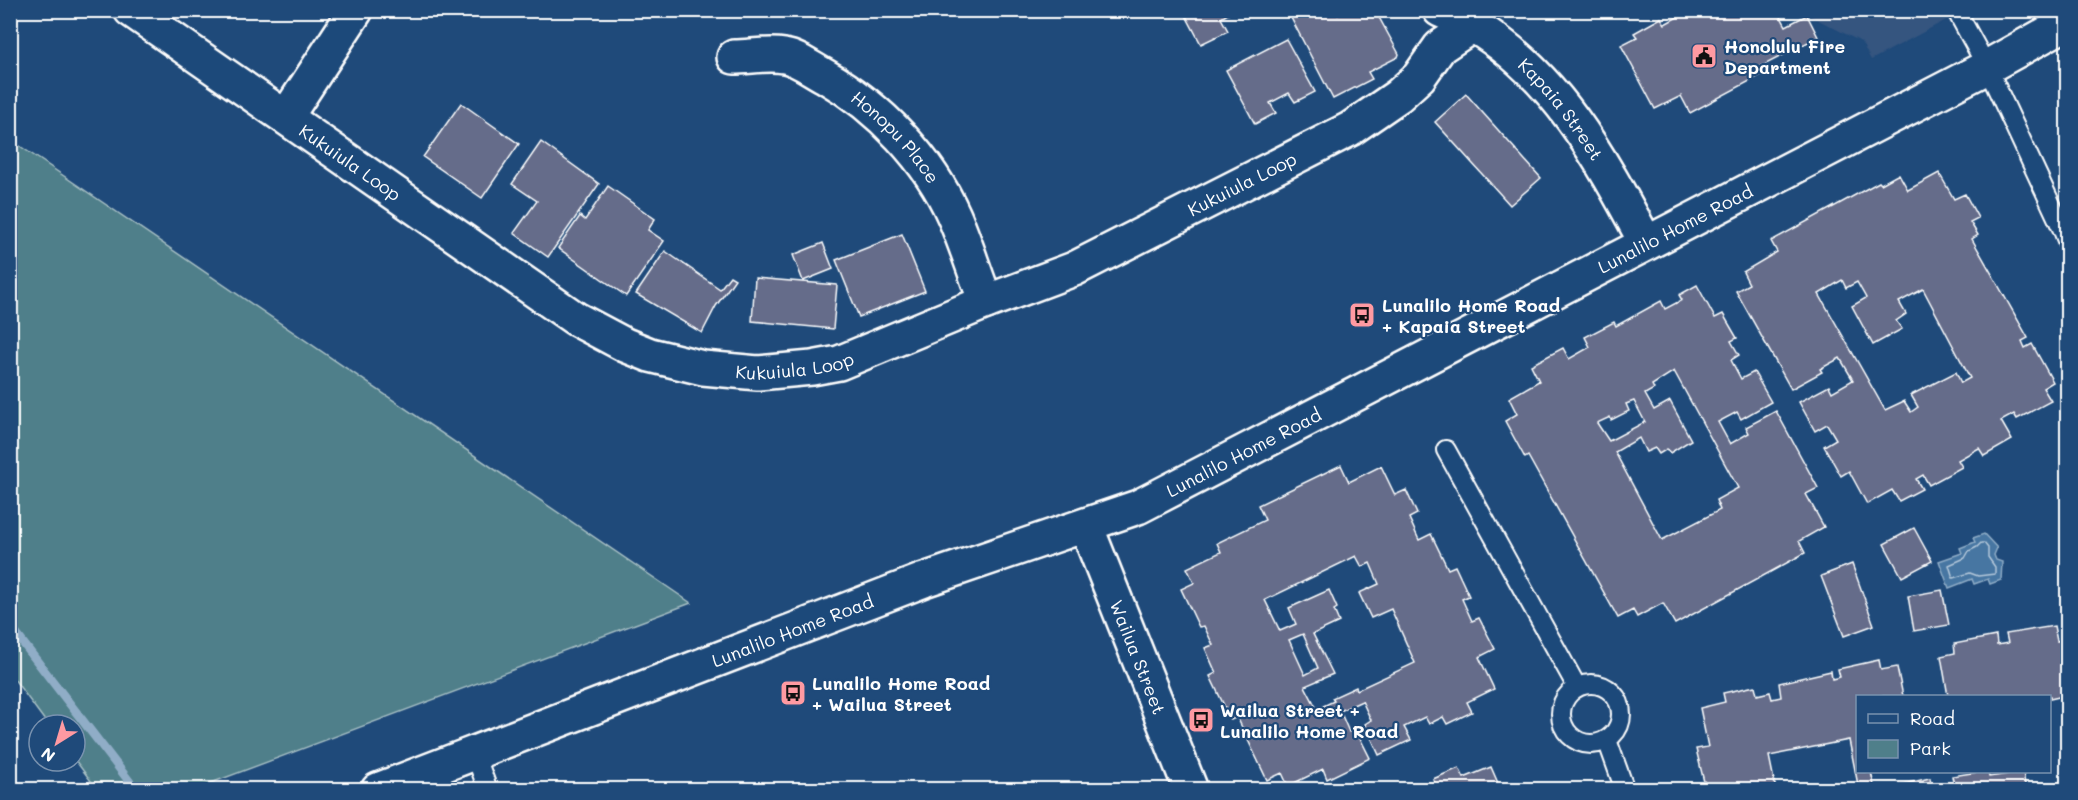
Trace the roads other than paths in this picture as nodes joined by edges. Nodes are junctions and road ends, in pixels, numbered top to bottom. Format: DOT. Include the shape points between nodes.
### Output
graph roads {
  1 [pos="131,10"];
  2 [pos="356,10"];
  3 [pos="1440,10"];
  4 [pos="1956,10"];
  5 [pos="2067,22"];
  6 [pos="1473,25"];
  7 [pos="734,57"];
  8 [pos="1987,67"];
  9 [pos="286,117"];
  10 [pos="1646,243"];
  11 [pos="2067,243"];
  12 [pos="986,302"];
  13 [pos="1446,450"];
  14 [pos="1086,525"];
  15 [pos="1576,687"];
  16 [pos="1607,740"];
  17 [pos="475,754"];
  18 [pos="378,789"];
  19 [pos="488,789"];
  20 [pos="1191,789"];
  21 [pos="1625,789"];
  1 -- 9 [label="street, Kukuiula Loop"];
  2 -- 9 [label="street"];
  3 -- 6 [label="street, Kapaia Street"];
  4 -- 8 [label="lane"];
  5 -- 8 [label="street, Lunalilo Home Road"];
  6 -- 10 [label="street, Kapaia Street" via="1506,48 1559,101 1602,161"];
  6 -- 12 [label="street, Kukuiula Loop" via="1440,47 1398,96 1350,129 1074,269"];
  7 -- 12 [label="street, Honopu Place" via="785,56 854,94 893,129 941,192"];
  8 -- 10 [label="street, Lunalilo Home Road"];
  8 -- 11 [label="lane"];
  9 -- 12 [label="street, Kukuiula Loop" via="576,319 625,345 676,362 758,373 840,363"];
  10 -- 14 [label="street, Lunalilo Home Road" via="1138,507"];
  13 -- 15 [label="lane"];
  14 -- 17 [label="street, Lunalilo Home Road" via="924,580"];
  14 -- 20 [label="street, Wailua Street"];
  15 -- 16 [label="lane" via="1597,684 1607,688 1620,704 1620,724"];
  15 -- 16 [label="lane" via="1561,710 1565,729 1588,743"];
  16 -- 21 [label="lane"];
  17 -- 18 [label="street, Lunalilo Home Road"];
  17 -- 19 [label="lane"];
}
